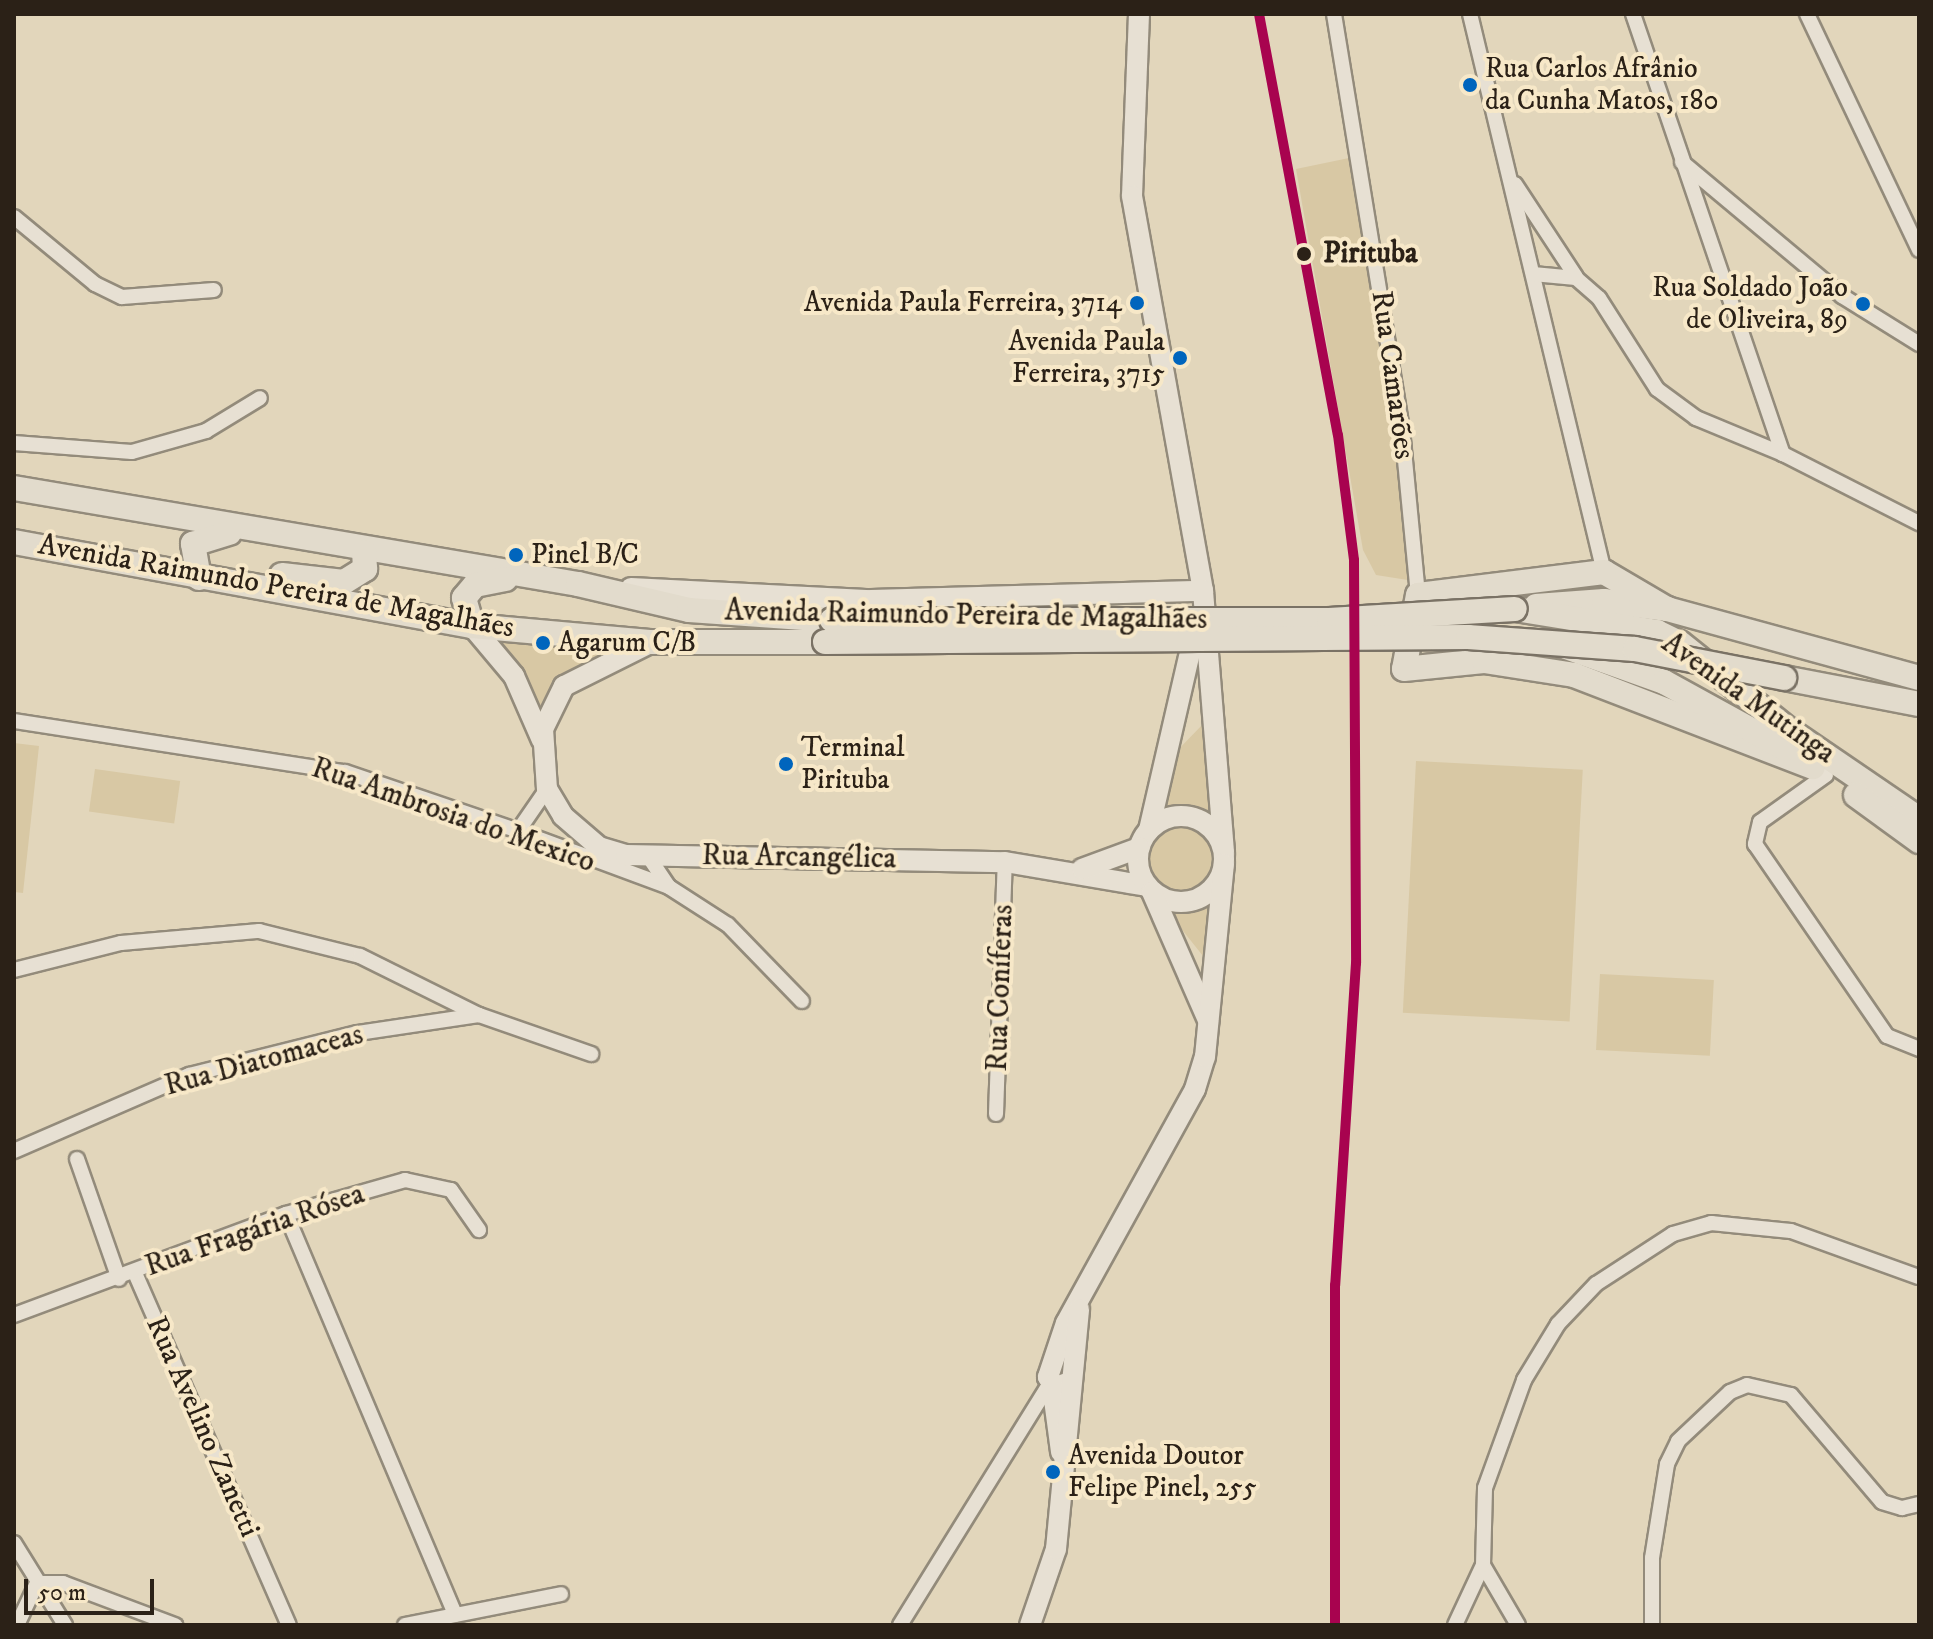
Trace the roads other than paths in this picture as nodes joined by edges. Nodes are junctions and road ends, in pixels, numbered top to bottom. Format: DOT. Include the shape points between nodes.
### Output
graph roads {
  1 [pos="1139,14"];
  2 [pos="1334,14"];
  3 [pos="1470,14"];
  4 [pos="1633,14"];
  5 [pos="1807,14"];
  6 [pos="1682,161"];
  7 [pos="1509,174"];
  8 [pos="14,217"];
  9 [pos="1919,250"];
  10 [pos="1533,274"];
  11 [pos="1576,278"];
  12 [pos="214,290"];
  13 [pos="1919,344"];
  14 [pos="260,398"];
  15 [pos="14,443"];
  16 [pos="1783,454"];
  17 [pos="14,488"];
  18 [pos="1919,523"];
  19 [pos="271,535"];
  20 [pos="14,542"];
  21 [pos="364,552"];
  22 [pos="1604,572"];
  23 [pos="199,578"];
  24 [pos="543,578"];
  25 [pos="241,583"];
  26 [pos="578,584"];
  27 [pos="1203,591"];
  28 [pos="1418,595"];
  29 [pos="1577,600"];
  30 [pos="1667,609"];
  31 [pos="1545,610"];
  32 [pos="472,626"];
  33 [pos="829,631"];
  34 [pos="1549,641"];
  35 [pos="652,642"];
  36 [pos="1919,678"];
  37 [pos="1919,704"];
  38 [pos="14,721"];
  39 [pos="543,743"];
  40 [pos="1820,771"];
  41 [pos="547,789"];
  42 [pos="1919,819"];
  43 [pos="518,831"];
  44 [pos="1144,839"];
  45 [pos="1919,841"];
  46 [pos="648,856"];
  47 [pos="1224,858"];
  48 [pos="1005,862"];
  49 [pos="1078,870"];
  50 [pos="669,887"];
  51 [pos="1149,888"];
  52 [pos="14,970"];
  53 [pos="802,1001"];
  54 [pos="479,1015"];
  55 [pos="1211,1027"];
  56 [pos="1919,1049"];
  57 [pos="591,1054"];
  58 [pos="996,1114"];
  59 [pos="14,1151"];
  60 [pos="77,1159"];
  61 [pos="286,1214"];
  62 [pos="479,1230"];
  63 [pos="135,1273"];
  64 [pos="1919,1277"];
  65 [pos="119,1279"];
  66 [pos="14,1315"];
  67 [pos="1059,1377"];
  68 [pos="1919,1504"];
  69 [pos="14,1543"];
  70 [pos="1483,1565"];
  71 [pos="37,1583"];
  72 [pos="561,1594"];
  73 [pos="455,1615"];
  74 [pos="17,1625"];
  75 [pos="65,1625"];
  76 [pos="175,1625"];
  77 [pos="289,1625"];
  78 [pos="405,1625"];
  79 [pos="900,1625"];
  80 [pos="1030,1625"];
  81 [pos="1455,1625"];
  82 [pos="1518,1625"];
  83 [pos="1652,1625"];
  1 -- 27 [label="main road" via="1132,196"];
  2 -- 28 [label="street, Rua Camarões" via="1402,429"];
  3 -- 7 [label="street"];
  4 -- 6 [label="street"];
  5 -- 9 [label="street"];
  6 -- 13 [label="street" via="1842,296"];
  6 -- 16 [label="street"];
  7 -- 10 [label="street"];
  7 -- 11 [label="street"];
  8 -- 12 [label="street" via="95,284 122,297"];
  10 -- 11 [label="street"];
  10 -- 22 [label="street"];
  11 -- 16 [label="street" via="1599,298 1657,389 1696,418"];
  14 -- 15 [label="street" via="206,431 132,452"];
  16 -- 18 [label="street"];
  17 -- 19 [label="main road, Avenida Raimundo Pereira de Magalhães"];
  19 -- 21 [label="main road, Avenida Raimundo Pereira de Magalhães"];
  19 -- 23 [label="main road" via="198,537 190,556"];
  20 -- 23 [label="main road, Avenida Raimundo Pereira de Magalhães"];
  21 -- 24 [label="main road, Avenida Raimundo Pereira de Magalhães"];
  21 -- 25 [label="main road" via="365,569 344,582 264,573"];
  22 -- 28 [label="main road"];
  22 -- 29 [label="main road"];
  22 -- 30 [label="main road"];
  23 -- 25 [label="main road, Avenida Raimundo Pereira de Magalhães"];
  24 -- 26 [label="main road, Avenida Raimundo Pereira de Magalhães"];
  24 -- 32 [label="main road" via="475,585 463,612"];
  25 -- 32 [label="main road, Avenida Raimundo Pereira de Magalhães"];
  26 -- 27 [label="main road" via="871,600"];
  26 -- 33 [label="main road, Avenida Raimundo Pereira de Magalhães" via="689,610"];
  27 -- 44 [label="main road"];
  27 -- 47 [label="main road"];
  28 -- 40 [label="main road" via="1404,669 1484,661 1574,675"];
  29 -- 30 [label="main road, Avenida Raimundo Pereira de Magalhães"];
  29 -- 31 [label="main road, Avenida Raimundo Pereira de Magalhães"];
  30 -- 36 [label="main road, Avenida Raimundo Pereira de Magalhães"];
  31 -- 33 [label="main road, Avenida Raimundo Pereira de Magalhães, bridge"];
  31 -- 42 [label="main road, Avenida Mutinga" via="1657,632 1680,643 1790,731"];
  32 -- 35 [label="main road, Avenida Raimundo Pereira de Magalhães"];
  32 -- 39 [label="main road" via="514,676"];
  33 -- 34 [label="main road, bridge"];
  33 -- 35 [label="main road, Avenida Raimundo Pereira de Magalhães"];
  34 -- 37 [label="main road, bridge" via="1635,649"];
  34 -- 40 [label="main road, Avenida Mutinga, bridge" via="1716,707"];
  35 -- 39 [label="main road" via="599,662 564,686 547,714"];
  38 -- 43 [label="street, Rua Ambrosia do Mexico" via="345,772"];
  39 -- 41 [label="main road"];
  40 -- 45 [label="main road, Avenida Mutinga"];
  40 -- 56 [label="street" via="1760,822 1755,844 1887,1036"];
  41 -- 43 [label="street"];
  41 -- 46 [label="main road, Rua Arcangélica" via="563,816 599,847"];
  43 -- 50 [label="street, Rua Ambrosia do Mexico"];
  44 -- 47 [label="main road" via="1169,818 1193,817 1213,830"];
  44 -- 49 [label="main road, Rua Arcangélica"];
  44 -- 51 [label="main road"];
  46 -- 48 [label="main road, Rua Arcangélica"];
  46 -- 50 [label="street"];
  47 -- 51 [label="main road" via="1214,888 1192,901"];
  47 -- 55 [label="main road"];
  48 -- 49 [label="main road, Rua Arcangélica"];
  48 -- 58 [label="street, Rua Coníferas"];
  49 -- 51 [label="main road, Rua Arcangélica"];
  50 -- 53 [label="street, Rua Ambrosia do Mexico" via="728,925"];
  51 -- 55 [label="main road"];
  52 -- 54 [label="street" via="121,943 259,931 360,956"];
  54 -- 57 [label="street"];
  54 -- 59 [label="street, Rua Diatomaceas" via="358,1033 189,1075"];
  55 -- 67 [label="main road" via="1195,1089 1078,1301"];
  60 -- 65 [label="street"];
  61 -- 62 [label="street, Rua Fragária Rósea" via="419,1181 451,1190"];
  61 -- 63 [label="street, Rua Fragária Rósea"];
  61 -- 73 [label="street"];
  63 -- 65 [label="street, Rua Fragária Rósea"];
  63 -- 77 [label="street, Rua Avelino Zanetti"];
  64 -- 70 [label="street" via="1791,1231 1711,1223 1633,1258 1558,1324 1524,1380 1485,1488"];
  65 -- 66 [label="street, Rua Fragária Rósea"];
  67 -- 79 [label="street"];
  67 -- 80 [label="main road" via="1062,1456 1056,1549"];
  68 -- 83 [label="street" via="1902,1508 1882,1502 1791,1395 1747,1385 1730,1392 1678,1441 1667,1464 1652,1558"];
  69 -- 71 [label="street"];
  70 -- 81 [label="street"];
  70 -- 82 [label="street"];
  71 -- 74 [label="street"];
  71 -- 75 [label="street"];
  71 -- 76 [label="street" via="91,1589"];
  72 -- 73 [label="street"];
  73 -- 78 [label="street"];
}
